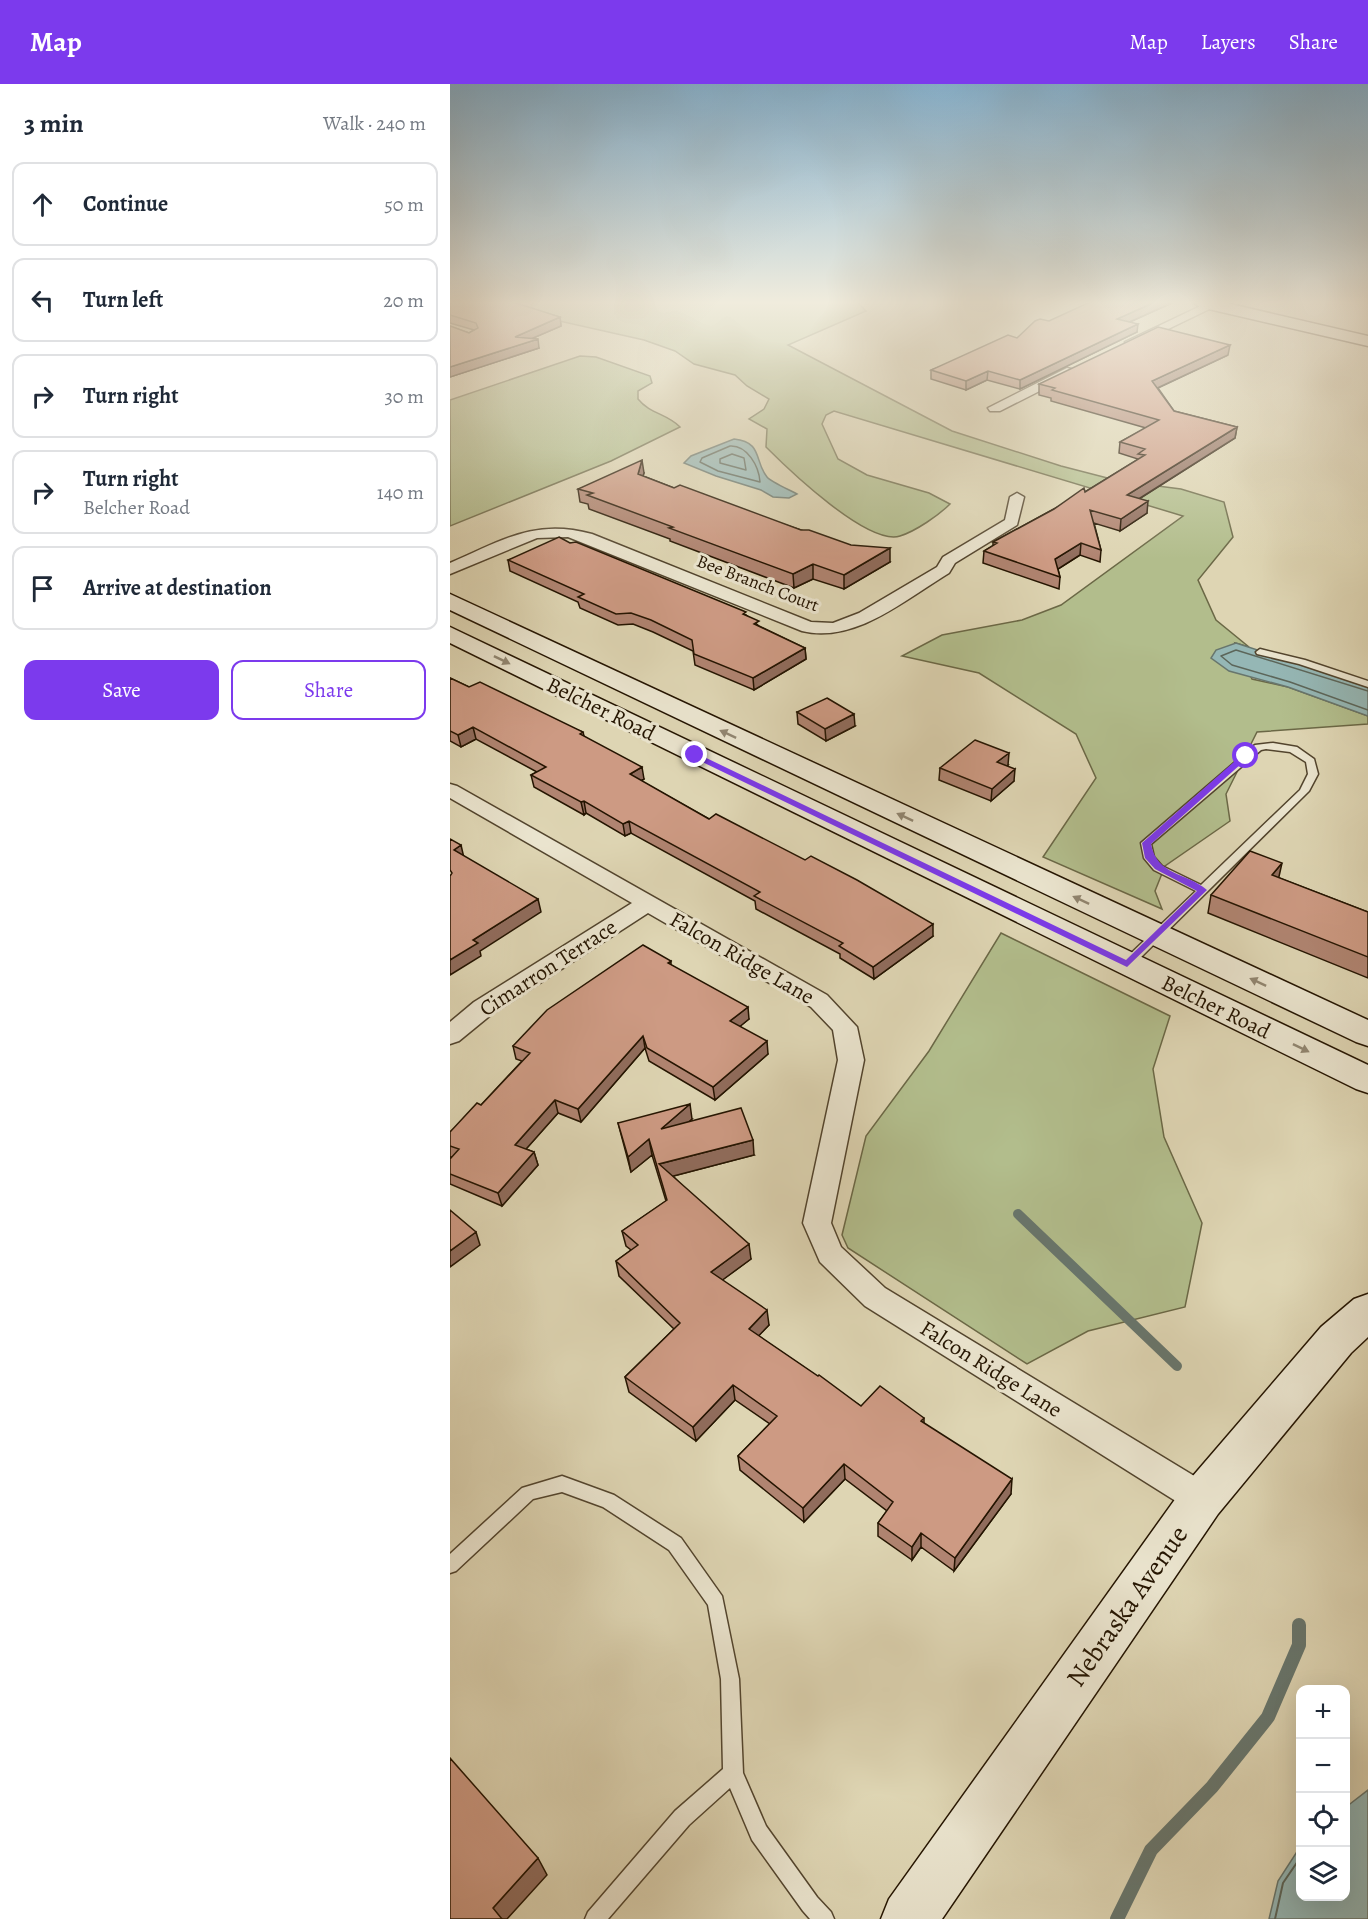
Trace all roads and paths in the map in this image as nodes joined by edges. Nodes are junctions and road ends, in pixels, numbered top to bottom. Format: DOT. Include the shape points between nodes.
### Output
graph roads {
  1 [pos="1036,388"];
  2 [pos="995,408"];
  3 [pos="1017,497"];
  4 [pos="450,569"];
  5 [pos="450,601"];
  6 [pos="450,634"];
  7 [pos="1260,652"];
  8 [pos="1368,684"];
  9 [pos="450,790"];
  10 [pos="1203,890"];
  11 [pos="648,903"];
  12 [pos="1157,935"];
  13 [pos="1127,964"];
  14 [pos="1368,1034"];
  15 [pos="450,1035"];
  16 [pos="1368,1080"];
  17 [pos="1368,1311"];
  18 [pos="1202,1499"];
  19 [pos="450,1565"];
  20 [pos="733,1773"];
  21 [pos="596,1919"];
  22 [pos="824,1919"];
  23 [pos="909,1919"];
  1 -- 2 [label="street"];
  3 -- 4 [label="street, Bee Branch Court" via="1012,522 866,617 835,628 808,627 569,532 536,533"];
  12 -- 5 [label="main road, Belcher Road, one-way"];
  6 -- 13 [label="main road, Belcher Road, one-way"];
  7 -- 8 [label="lane"];
  9 -- 11 [label="street, Falcon Ridge Lane"];
  10 -- 10 [label="lane" via="1304,790 1313,774 1311,761 1303,753 1275,745 1258,747 1146,843 1149,858 1158,867"];
  10 -- 12 [label="lane"];
  11 -- 15 [label="street, Cimarron Terrace" via="483,1008"];
  11 -- 18 [label="street, Falcon Ridge Lane" via="819,1001 845,1028 851,1060 817,1223 830,1254 875,1297"];
  12 -- 13 [label="lane"];
  14 -- 12 [label="main road, Belcher Road, one-way"];
  13 -- 16 [label="main road, Belcher Road, one-way"];
  17 -- 18 [label="main road, Nebraska Avenue" via="1336,1340"];
  18 -- 23 [label="main road, Nebraska Avenue"];
  19 -- 20 [label="lane" via="528,1493 562,1484 608,1501 675,1544 716,1602 730,1679"];
  20 -- 21 [label="lane" via="682,1818"];
  20 -- 22 [label="lane" via="759,1833"];
}
